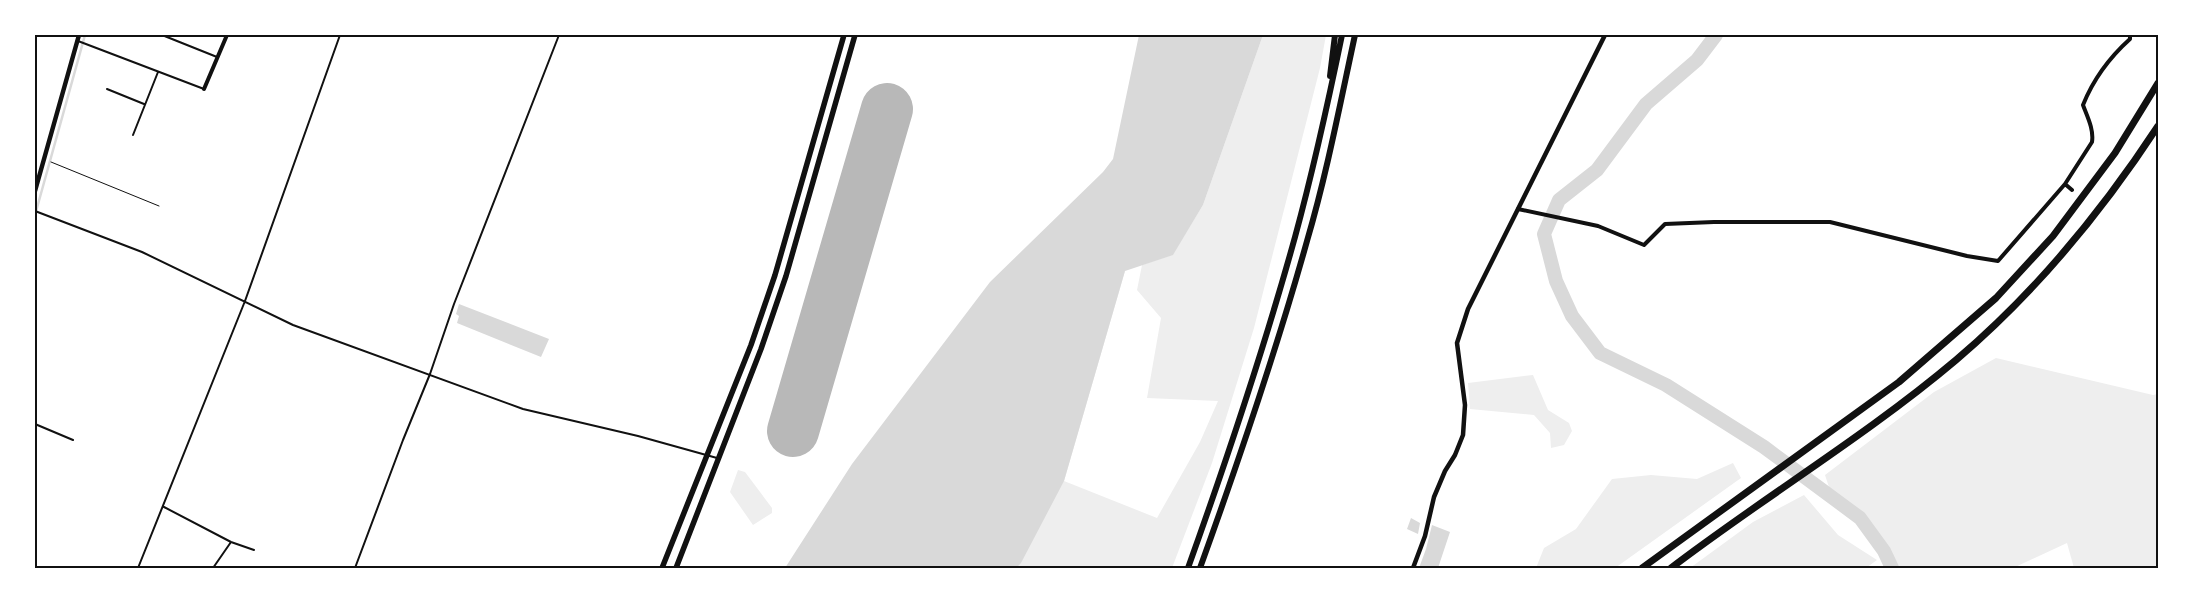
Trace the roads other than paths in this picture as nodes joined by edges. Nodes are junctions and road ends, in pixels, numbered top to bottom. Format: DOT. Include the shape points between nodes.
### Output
graph roads {
  1 [pos="79,35"];
  2 [pos="162,35"];
  3 [pos="227,35"];
  4 [pos="340,35"];
  5 [pos="559,35"];
  6 [pos="844,35"];
  7 [pos="854,35"];
  8 [pos="1335,35"];
  9 [pos="1342,35"];
  10 [pos="1355,35"];
  11 [pos="1605,35"];
  12 [pos="2130,35"];
  13 [pos="77,41"];
  14 [pos="217,57"];
  15 [pos="158,72"];
  16 [pos="2158,84"];
  17 [pos="107,89"];
  18 [pos="204,89"];
  19 [pos="1328,102"];
  20 [pos="145,105"];
  21 [pos="2158,126"];
  22 [pos="133,135"];
  23 [pos="2065,184"];
  24 [pos="2072,190"];
  25 [pos="35,191"];
  26 [pos="1518,208"];
  27 [pos="35,211"];
  28 [pos="246,301"];
  29 [pos="430,374"];
  30 [pos="35,424"];
  31 [pos="74,440"];
  32 [pos="708,454"];
  33 [pos="718,458"];
  34 [pos="163,507"];
  35 [pos="231,542"];
  36 [pos="254,550"];
  37 [pos="138,568"];
  38 [pos="213,568"];
  39 [pos="354,568"];
  40 [pos="662,568"];
  41 [pos="676,568"];
  42 [pos="1188,568"];
  43 [pos="1200,568"];
  44 [pos="1413,568"];
  45 [pos="1642,568"];
  46 [pos="1671,568"];
  1 -- 13 [label="street"];
  2 -- 14 [label="lane"];
  3 -- 14 [label="street"];
  4 -- 28 [label="lane"];
  5 -- 29 [label="lane"];
  6 -- 32 [label="main road" via="775,275"];
  7 -- 33 [label="main road" via="786,276"];
  8 -- 19 [label="highway"];
  9 -- 19 [label="highway"];
  10 -- 43 [label="highway" via="1308,240 1268,375"];
  11 -- 26 [label="street"];
  12 -- 23 [label="street" via="2090,87 2083,105 2090,123 2092,142"];
  13 -- 15 [label="lane"];
  13 -- 25 [label="street"];
  14 -- 18 [label="street"];
  15 -- 18 [label="lane"];
  15 -- 20 [label="lane"];
  16 -- 45 [label="highway" via="2115,153 2053,236 1996,298 1899,382"];
  17 -- 20 [label="lane"];
  19 -- 42 [label="highway" via="1295,237 1255,372"];
  20 -- 22 [label="lane"];
  21 -- 46 [label="highway" via="2130,169 2070,247 2010,311 1956,360"];
  23 -- 24 [label="street"];
  23 -- 26 [label="street" via="1998,261 1830,222 1665,224 1644,244 1598,226"];
  26 -- 44 [label="street" via="1468,309 1457,343 1465,405 1462,435 1456,455 1434,497"];
  27 -- 28 [label="lane" via="142,252"];
  28 -- 29 [label="lane" via="293,325"];
  28 -- 34 [label="lane"];
  29 -- 32 [label="lane" via="522,409"];
  29 -- 39 [label="lane"];
  30 -- 31 [label="lane"];
  32 -- 33 [label="lane"];
  32 -- 40 [label="main road"];
  33 -- 41 [label="main road"];
  34 -- 35 [label="lane"];
  34 -- 37 [label="lane"];
  35 -- 36 [label="lane"];
  35 -- 38 [label="lane"];
}
